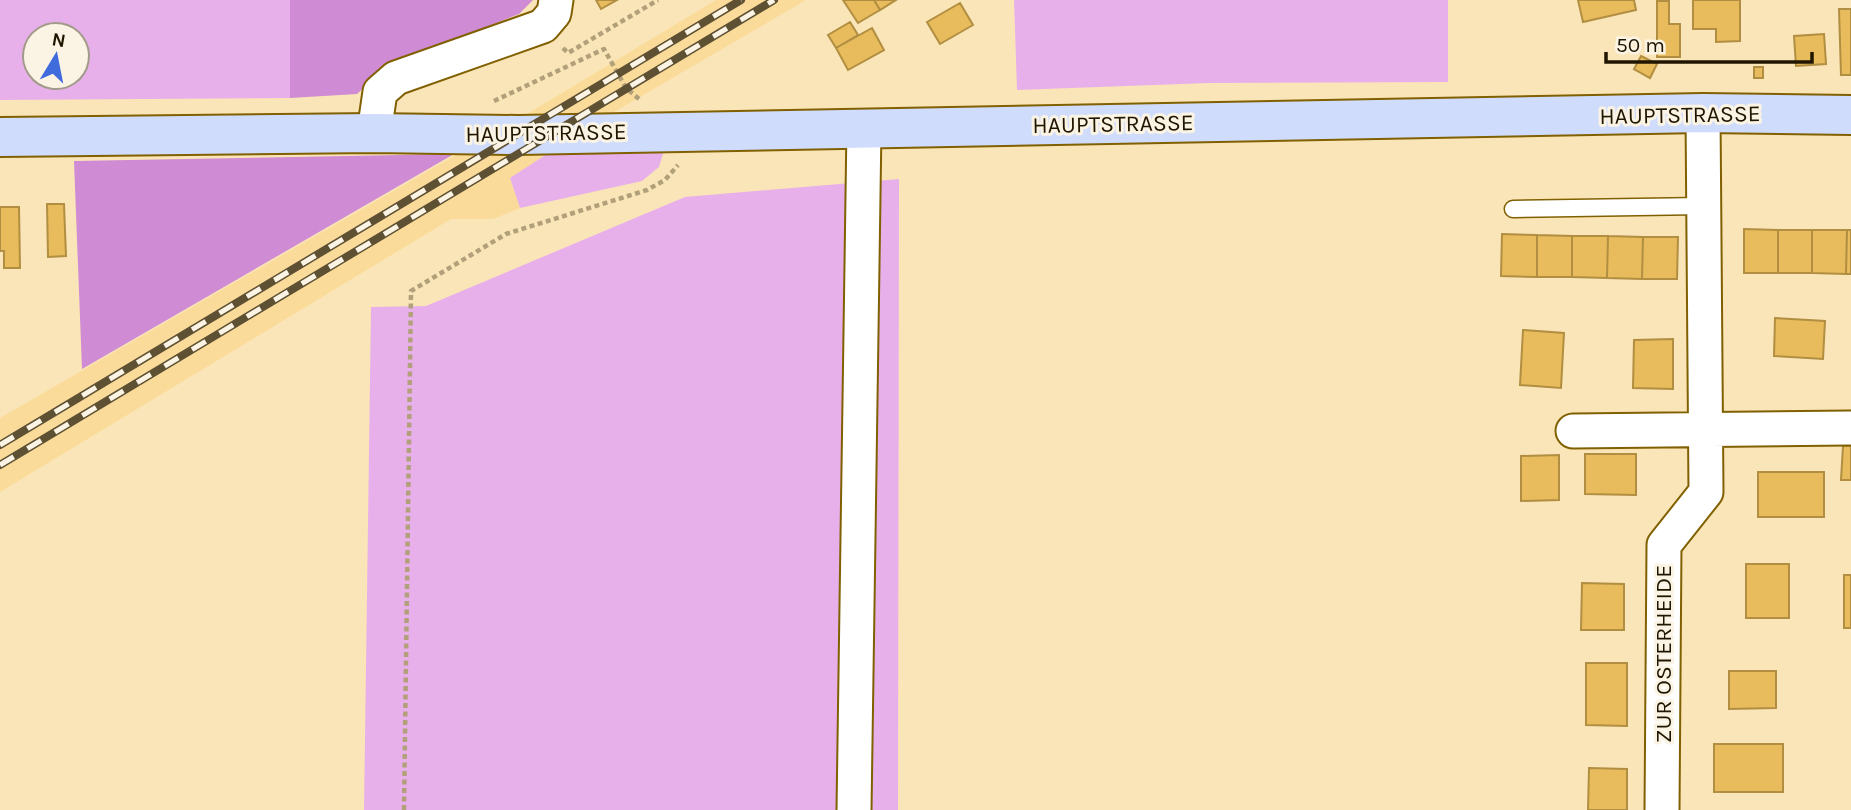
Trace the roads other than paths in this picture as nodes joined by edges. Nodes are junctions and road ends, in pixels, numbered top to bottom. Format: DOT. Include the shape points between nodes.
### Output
graph roads {
  1 [pos="549,13"];
  2 [pos="1703,113"];
  3 [pos="1851,115"];
  4 [pos="864,127"];
  5 [pos="374,133"];
  6 [pos="0,137"];
  7 [pos="1703,206"];
  8 [pos="1513,209"];
  9 [pos="1849,428"];
  10 [pos="1704,429"];
  11 [pos="1573,431"];
  12 [pos="854,810"];
  13 [pos="1662,810"];
  1 -- 5 [label="street" via="396,78 380,92"];
  2 -- 3 [label="street, HAUPTSTRASSE"];
  2 -- 4 [label="street, HAUPTSTRASSE"];
  2 -- 7 [label="street, ZUR OSTERHEIDE"];
  4 -- 5 [label="street, HAUPTSTRASSE" via="518,135"];
  4 -- 12 [label="street"];
  5 -- 6 [label="street, HAUPTSTRASSE"];
  7 -- 8 [label="lane"];
  7 -- 10 [label="street, ZUR OSTERHEIDE"];
  9 -- 10 [label="street"];
  10 -- 11 [label="street"];
  10 -- 13 [label="street, ZUR OSTERHEIDE" via="1706,492 1664,545"];
}
